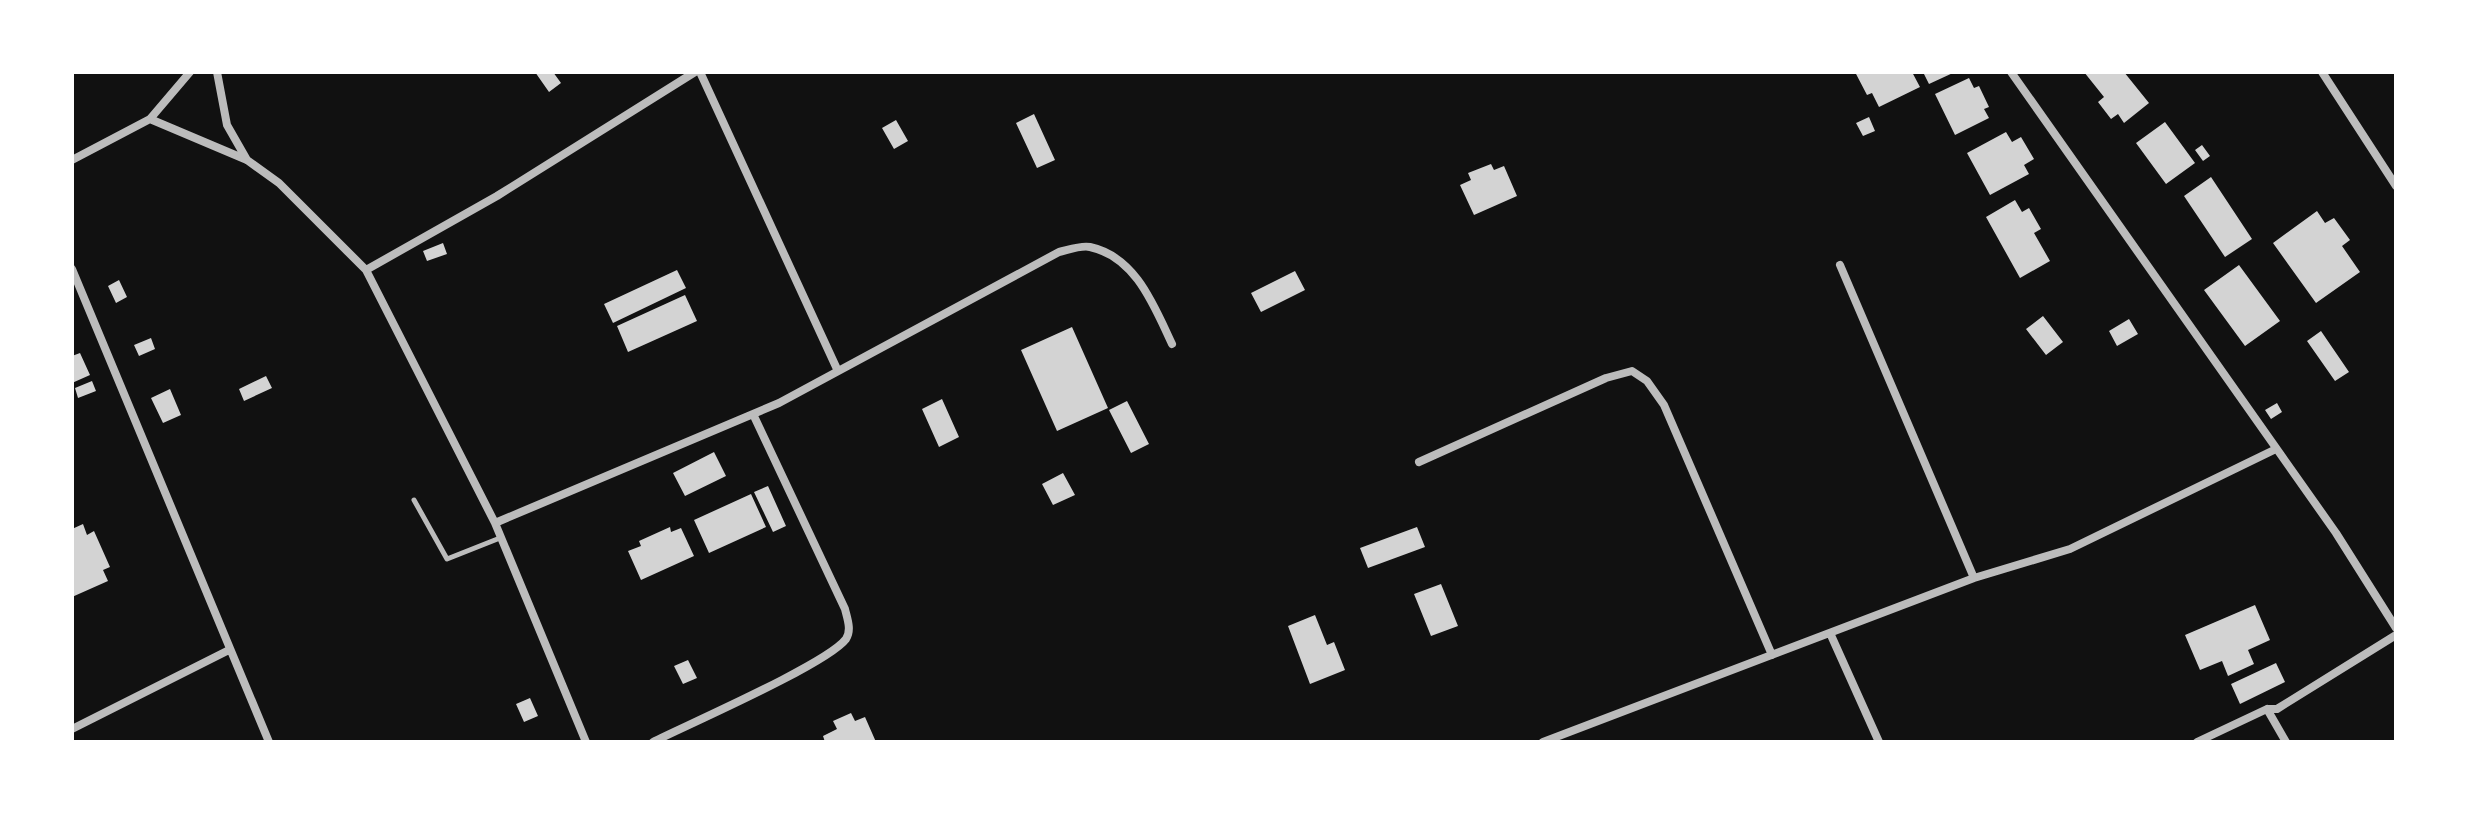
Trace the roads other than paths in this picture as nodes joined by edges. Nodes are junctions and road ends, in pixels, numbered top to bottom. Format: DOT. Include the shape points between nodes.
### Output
graph roads {
  1 [pos="190,72"];
  2 [pos="217,72"];
  3 [pos="698,72"];
  4 [pos="2011,72"];
  5 [pos="2322,72"];
  6 [pos="150,119"];
  7 [pos="72,160"];
  8 [pos="247,160"];
  9 [pos="2396,186"];
  10 [pos="1840,265"];
  11 [pos="72,269"];
  12 [pos="366,270"];
  13 [pos="1172,344"];
  14 [pos="837,369"];
  15 [pos="753,414"];
  16 [pos="2276,449"];
  17 [pos="1419,462"];
  18 [pos="414,500"];
  19 [pos="495,523"];
  20 [pos="501,538"];
  21 [pos="1974,578"];
  22 [pos="2396,628"];
  23 [pos="1830,633"];
  24 [pos="2396,635"];
  25 [pos="229,650"];
  26 [pos="1772,655"];
  27 [pos="2267,709"];
  28 [pos="72,729"];
  29 [pos="269,742"];
  30 [pos="586,742"];
  31 [pos="653,742"];
  32 [pos="1543,742"];
  33 [pos="1879,742"];
  34 [pos="2197,742"];
  35 [pos="2286,742"];
  1 -- 6 [label="street"];
  2 -- 8 [label="street" via="227,125"];
  3 -- 12 [label="street"];
  3 -- 14 [label="street"];
  4 -- 16 [label="street"];
  5 -- 9 [label="street"];
  6 -- 7 [label="street"];
  6 -- 8 [label="street"];
  8 -- 12 [label="street" via="279,183"];
  10 -- 21 [label="street"];
  11 -- 25 [label="street"];
  12 -- 19 [label="street"];
  13 -- 14 [label="street" via="1142,283 1118,260 1088,246 1059,252"];
  14 -- 15 [label="street"];
  15 -- 19 [label="street"];
  15 -- 31 [label="street" via="845,609 846,639"];
  16 -- 21 [label="street" via="2070,549"];
  16 -- 22 [label="street"];
  17 -- 26 [label="street" via="1632,371 1647,381 1664,405"];
  18 -- 20 [label="lane" via="447,559"];
  19 -- 20 [label="street"];
  20 -- 30 [label="street"];
  21 -- 23 [label="street"];
  23 -- 26 [label="street"];
  23 -- 33 [label="street"];
  24 -- 27 [label="street" via="2277,709"];
  25 -- 28 [label="street"];
  25 -- 29 [label="street"];
  26 -- 32 [label="street"];
  27 -- 34 [label="street"];
  27 -- 35 [label="street"];
}
